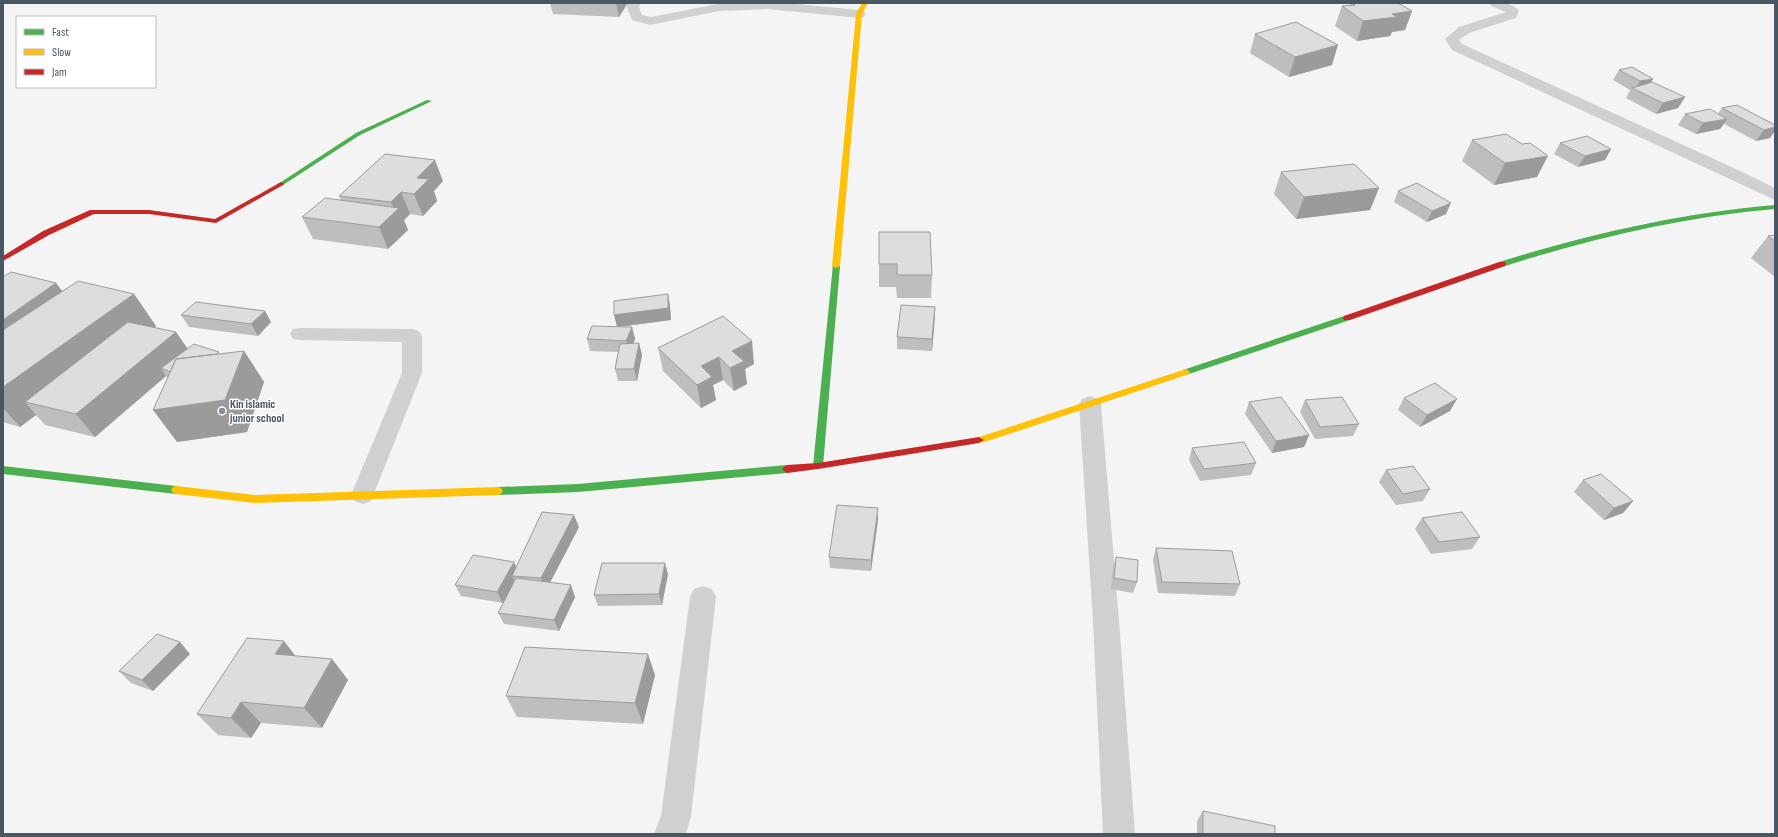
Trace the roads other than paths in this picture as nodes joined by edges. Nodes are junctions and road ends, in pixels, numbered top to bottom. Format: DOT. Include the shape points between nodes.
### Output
graph roads {
  1 [pos="634,3"];
  2 [pos="1495,3"];
  3 [pos="862,8"];
  4 [pos="429,101"];
  5 [pos="1775,195"];
  6 [pos="1775,207"];
  7 [pos="3,259"];
  8 [pos="300,334"];
  9 [pos="1090,404"];
  10 [pos="818,466"];
  11 [pos="3,470"];
  12 [pos="363,495"];
  13 [pos="703,598"];
  14 [pos="670,834"];
  15 [pos="1119,834"];
  1 -- 3 [label="street" via="637,17 650,21 719,6"];
  2 -- 5 [label="street" via="1513,11 1511,15 1464,30 1452,39 1457,47"];
  3 -- 10 [label="street"];
  4 -- 7 [label="street" via="358,134 271,190 216,221 149,212 93,212 46,233"];
  6 -- 9 [label="street" via="1729,210 1652,223 1554,247"];
  8 -- 12 [label="street" via="412,336 412,372"];
  9 -- 10 [label="street" via="988,438"];
  9 -- 15 [label="street"];
  10 -- 12 [label="street" via="578,488"];
  11 -- 12 [label="street" via="255,499"];
  13 -- 14 [label="street" via="676,816"];
}
